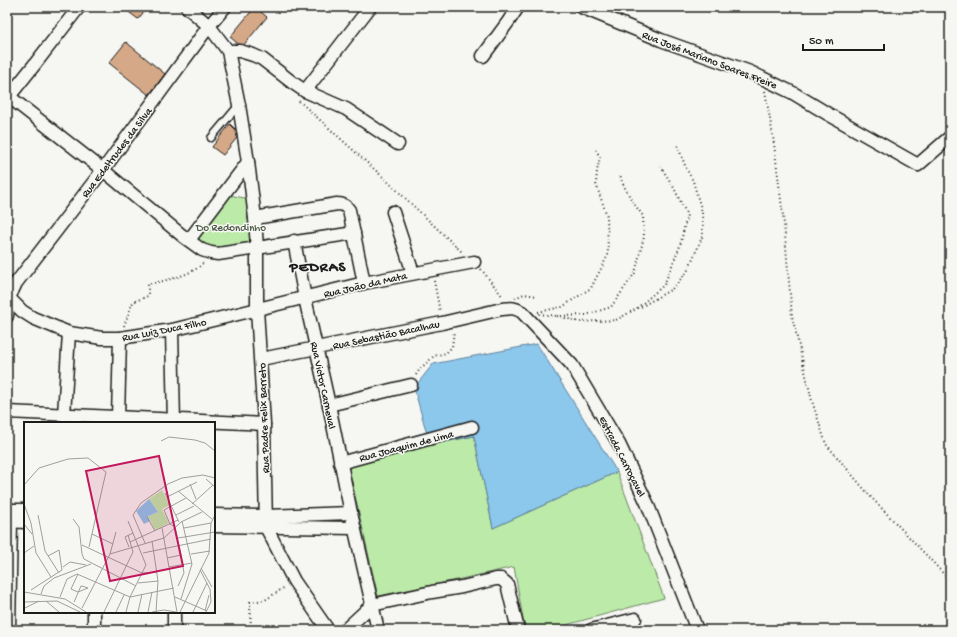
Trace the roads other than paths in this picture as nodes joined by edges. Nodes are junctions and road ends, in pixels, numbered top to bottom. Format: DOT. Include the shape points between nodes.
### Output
graph roads {
  1 [pos="79,7"];
  2 [pos="187,7"];
  3 [pos="225,7"];
  4 [pos="370,7"];
  5 [pos="518,7"];
  6 [pos="581,7"];
  7 [pos="209,26"];
  8 [pos="228,51"];
  9 [pos="483,56"];
  10 [pos="305,91"];
  11 [pos="8,97"];
  12 [pos="239,105"];
  13 [pos="950,137"];
  14 [pos="212,138"];
  15 [pos="398,144"];
  16 [pos="248,162"];
  17 [pos="103,170"];
  18 [pos="393,212"];
  19 [pos="255,218"];
  20 [pos="354,233"];
  21 [pos="189,240"];
  22 [pos="294,241"];
  23 [pos="257,248"];
  24 [pos="474,262"];
  25 [pos="413,273"];
  26 [pos="364,283"];
  27 [pos="8,297"];
  28 [pos="305,298"];
  29 [pos="511,308"];
  30 [pos="257,309"];
  31 [pos="7,316"];
  32 [pos="172,330"];
  33 [pos="69,333"];
  34 [pos="120,338"];
  35 [pos="316,348"];
  36 [pos="261,359"];
  37 [pos="410,385"];
  38 [pos="329,405"];
  39 [pos="7,412"];
  40 [pos="64,415"];
  41 [pos="118,418"];
  42 [pos="174,422"];
  43 [pos="215,423"];
  44 [pos="264,424"];
  45 [pos="472,427"];
  46 [pos="340,463"];
  47 [pos="24,510"];
  48 [pos="351,513"];
  49 [pos="9,515"];
  50 [pos="215,515"];
  51 [pos="24,522"];
  52 [pos="266,522"];
  53 [pos="215,526"];
  54 [pos="354,528"];
  55 [pos="372,606"];
  56 [pos="94,613"];
  57 [pos="174,613"];
  58 [pos="635,619"];
  59 [pos="596,629"];
  60 [pos="9,630"];
  61 [pos="94,630"];
  62 [pos="174,630"];
  63 [pos="328,630"];
  64 [pos="345,630"];
  65 [pos="378,630"];
  66 [pos="518,630"];
  67 [pos="697,630"];
  1 -- 11 [label="street"];
  2 -- 7 [label="street"];
  3 -- 7 [label="street, Rua Edeltrudes da Silva"];
  4 -- 10 [label="street"];
  5 -- 9 [label="street"];
  6 -- 13 [label="street, Rua José Mariano Soares Freire" via="763,78 918,165"];
  7 -- 8 [label="street"];
  7 -- 17 [label="street, Rua Edeltrudes da Silva"];
  8 -- 10 [label="street" via="253,55"];
  8 -- 12 [label="street, Rua Padre Felix Barreto"];
  10 -- 15 [label="street" via="346,109"];
  11 -- 17 [label="street"];
  12 -- 14 [label="lane"];
  12 -- 16 [label="street, Rua Padre Felix Barreto"];
  16 -- 19 [label="street, Rua Padre Felix Barreto"];
  16 -- 21 [label="street"];
  17 -- 21 [label="street"];
  17 -- 27 [label="street, Rua Edeltrudes da Silva"];
  18 -- 25 [label="street"];
  19 -- 20 [label="street" via="337,204 344,205 348,207"];
  19 -- 23 [label="street, Rua Padre Felix Barreto"];
  20 -- 22 [label="street"];
  20 -- 26 [label="street"];
  21 -- 23 [label="street" via="211,254"];
  22 -- 23 [label="street"];
  22 -- 28 [label="street, Rua Victor Carneval"];
  23 -- 30 [label="street, Rua Padre Felix Barreto"];
  24 -- 25 [label="street, Rua João da Mata"];
  25 -- 26 [label="street, Rua João da Mata"];
  26 -- 28 [label="street, Rua João da Mata"];
  27 -- 31 [label="street"];
  27 -- 33 [label="street, Rua Luiz Duca Filho" via="33,318"];
  28 -- 30 [label="street, Rua João da Mata"];
  28 -- 35 [label="street, Rua Victor Carneval"];
  29 -- 35 [label="street, Rua Sebastião Bacalhau"];
  29 -- 67 [label="street, Estrada Carroçavel" via="522,312 572,365 619,444 647,503"];
  30 -- 32 [label="street, Rua Luiz Duca Filho"];
  30 -- 36 [label="street, Rua Padre Felix Barreto"];
  32 -- 34 [label="street, Rua Luiz Duca Filho"];
  32 -- 42 [label="street"];
  33 -- 34 [label="street, Rua Luiz Duca Filho"];
  33 -- 40 [label="street"];
  34 -- 41 [label="street"];
  35 -- 36 [label="street, Rua Sebastião Bacalhau"];
  35 -- 38 [label="street, Rua Victor Carneval"];
  36 -- 44 [label="street, Rua Padre Felix Barreto"];
  37 -- 38 [label="street"];
  38 -- 46 [label="street, Rua Victor Carneval"];
  39 -- 40 [label="street"];
  40 -- 41 [label="street"];
  41 -- 42 [label="street"];
  43 -- 44 [label="street"];
  44 -- 52 [label="street, Rua Padre Felix Barreto"];
  45 -- 46 [label="street, Rua Joaquim de Lima"];
  46 -- 48 [label="street, Rua Victor Carneval"];
  47 -- 49 [label="street"];
  48 -- 52 [label="street"];
  48 -- 54 [label="street, Rua Victor Carneval"];
  49 -- 51 [label="street"];
  49 -- 60 [label="street"];
  50 -- 52 [label="street"];
  52 -- 53 [label="street"];
  52 -- 54 [label="street"];
  52 -- 63 [label="street" via="294,581"];
  54 -- 55 [label="street, Rua Victor Carneval"];
  55 -- 64 [label="street"];
  55 -- 65 [label="street, Rua Victor Carneval"];
  55 -- 66 [label="street" via="501,579 507,584"];
  56 -- 61 [label="street"];
  57 -- 62 [label="street"];
  58 -- 59 [label="street"];
}
